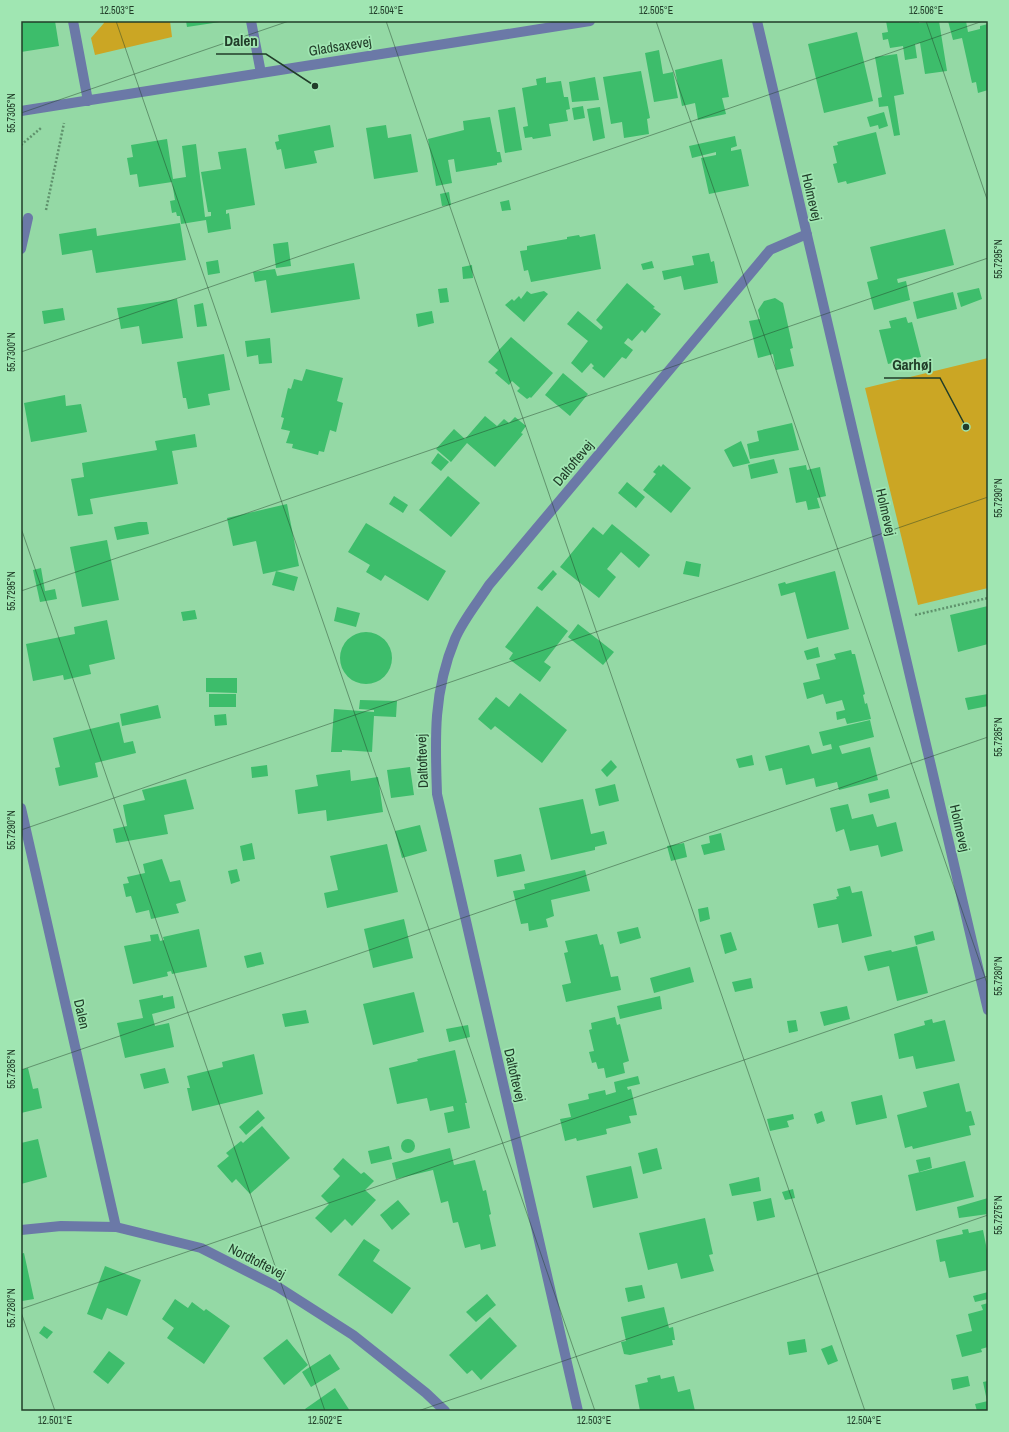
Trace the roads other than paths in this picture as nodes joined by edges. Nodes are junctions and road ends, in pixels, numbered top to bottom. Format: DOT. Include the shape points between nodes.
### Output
graph roads {
  1 [pos="73,21"];
  2 [pos="251,21"];
  3 [pos="590,21"];
  4 [pos="757,21"];
  5 [pos="260,73"];
  6 [pos="88,101"];
  7 [pos="68,104"];
  8 [pos="21,111"];
  9 [pos="21,118"];
  10 [pos="28,218"];
  11 [pos="807,234"];
  12 [pos="21,248"];
  13 [pos="21,808"];
  14 [pos="988,1010"];
  15 [pos="116,1226"];
  16 [pos="21,1230"];
  17 [pos="445,1411"];
  18 [pos="578,1411"];
  1 -- 6 [label="street"];
  2 -- 5 [label="street"];
  3 -- 5 [label="street, Gladsaxevej"];
  4 -- 11 [label="street, Holmevej"];
  5 -- 6 [label="street, Gladsaxevej"];
  6 -- 7 [label="street, Gladsaxevej"];
  7 -- 8 [label="street, Gladsaxevej"];
  7 -- 9 [label="street, Gladsaxevej"];
  10 -- 12 [label="street"];
  11 -- 14 [label="street, Holmevej"];
  11 -- 18 [label="street, Daltoftevej" via="770,250 489,585 455,638 440,682 434,731 437,794"];
  13 -- 15 [label="street, Dalen"];
  15 -- 16 [label="street, Nordtoftevej" via="61,1226"];
  15 -- 17 [label="street, Nordtoftevej" via="201,1248 278,1287 353,1335"];
}
